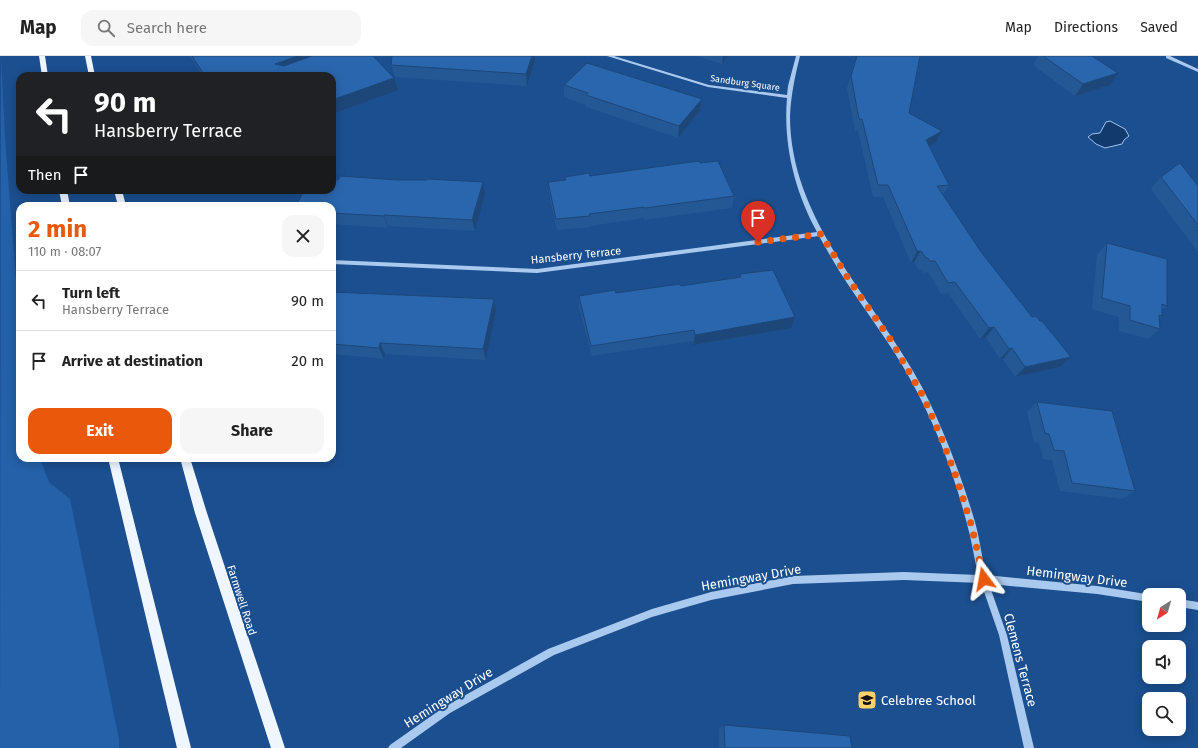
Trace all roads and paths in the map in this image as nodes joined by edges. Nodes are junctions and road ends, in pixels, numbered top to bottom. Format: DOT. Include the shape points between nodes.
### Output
graph roads {
  1 [pos="42,56"];
  2 [pos="88,56"];
  3 [pos="609,56"];
  4 [pos="798,56"];
  5 [pos="1168,57"];
  6 [pos="1198,71"];
  7 [pos="44,72"];
  8 [pos="91,72"];
  9 [pos="788,97"];
  10 [pos="821,234"];
  11 [pos="336,262"];
  12 [pos="114,462"];
  13 [pos="186,462"];
  14 [pos="984,579"];
  15 [pos="1142,597"];
  16 [pos="1186,604"];
  17 [pos="1198,606"];
  18 [pos="184,748"];
  19 [pos="278,748"];
  20 [pos="393,748"];
  21 [pos="1029,748"];
  1 -- 7 [label="main road"];
  2 -- 8 [label="main road"];
  3 -- 9 [label="street, Sandburg Square" via="708,86"];
  4 -- 9 [label="street, Clemens Terrace" via="791,74"];
  5 -- 6 [label="street"];
  9 -- 10 [label="street, Clemens Terrace" via="789,141 798,181"];
  10 -- 11 [label="street, Hansberry Terrace" via="537,271"];
  10 -- 14 [label="street, Clemens Terrace" via="890,339 923,396 957,479"];
  12 -- 18 [label="main road"];
  13 -- 19 [label="main road, Farmwell Road"];
  14 -- 15 [label="street, Hemingway Drive"];
  14 -- 20 [label="street, Hemingway Drive" via="904,576 794,580 711,596 652,613 551,652 447,710"];
  14 -- 21 [label="street, Clemens Terrace" via="1002,633"];
  16 -- 17 [label="street"];
}
